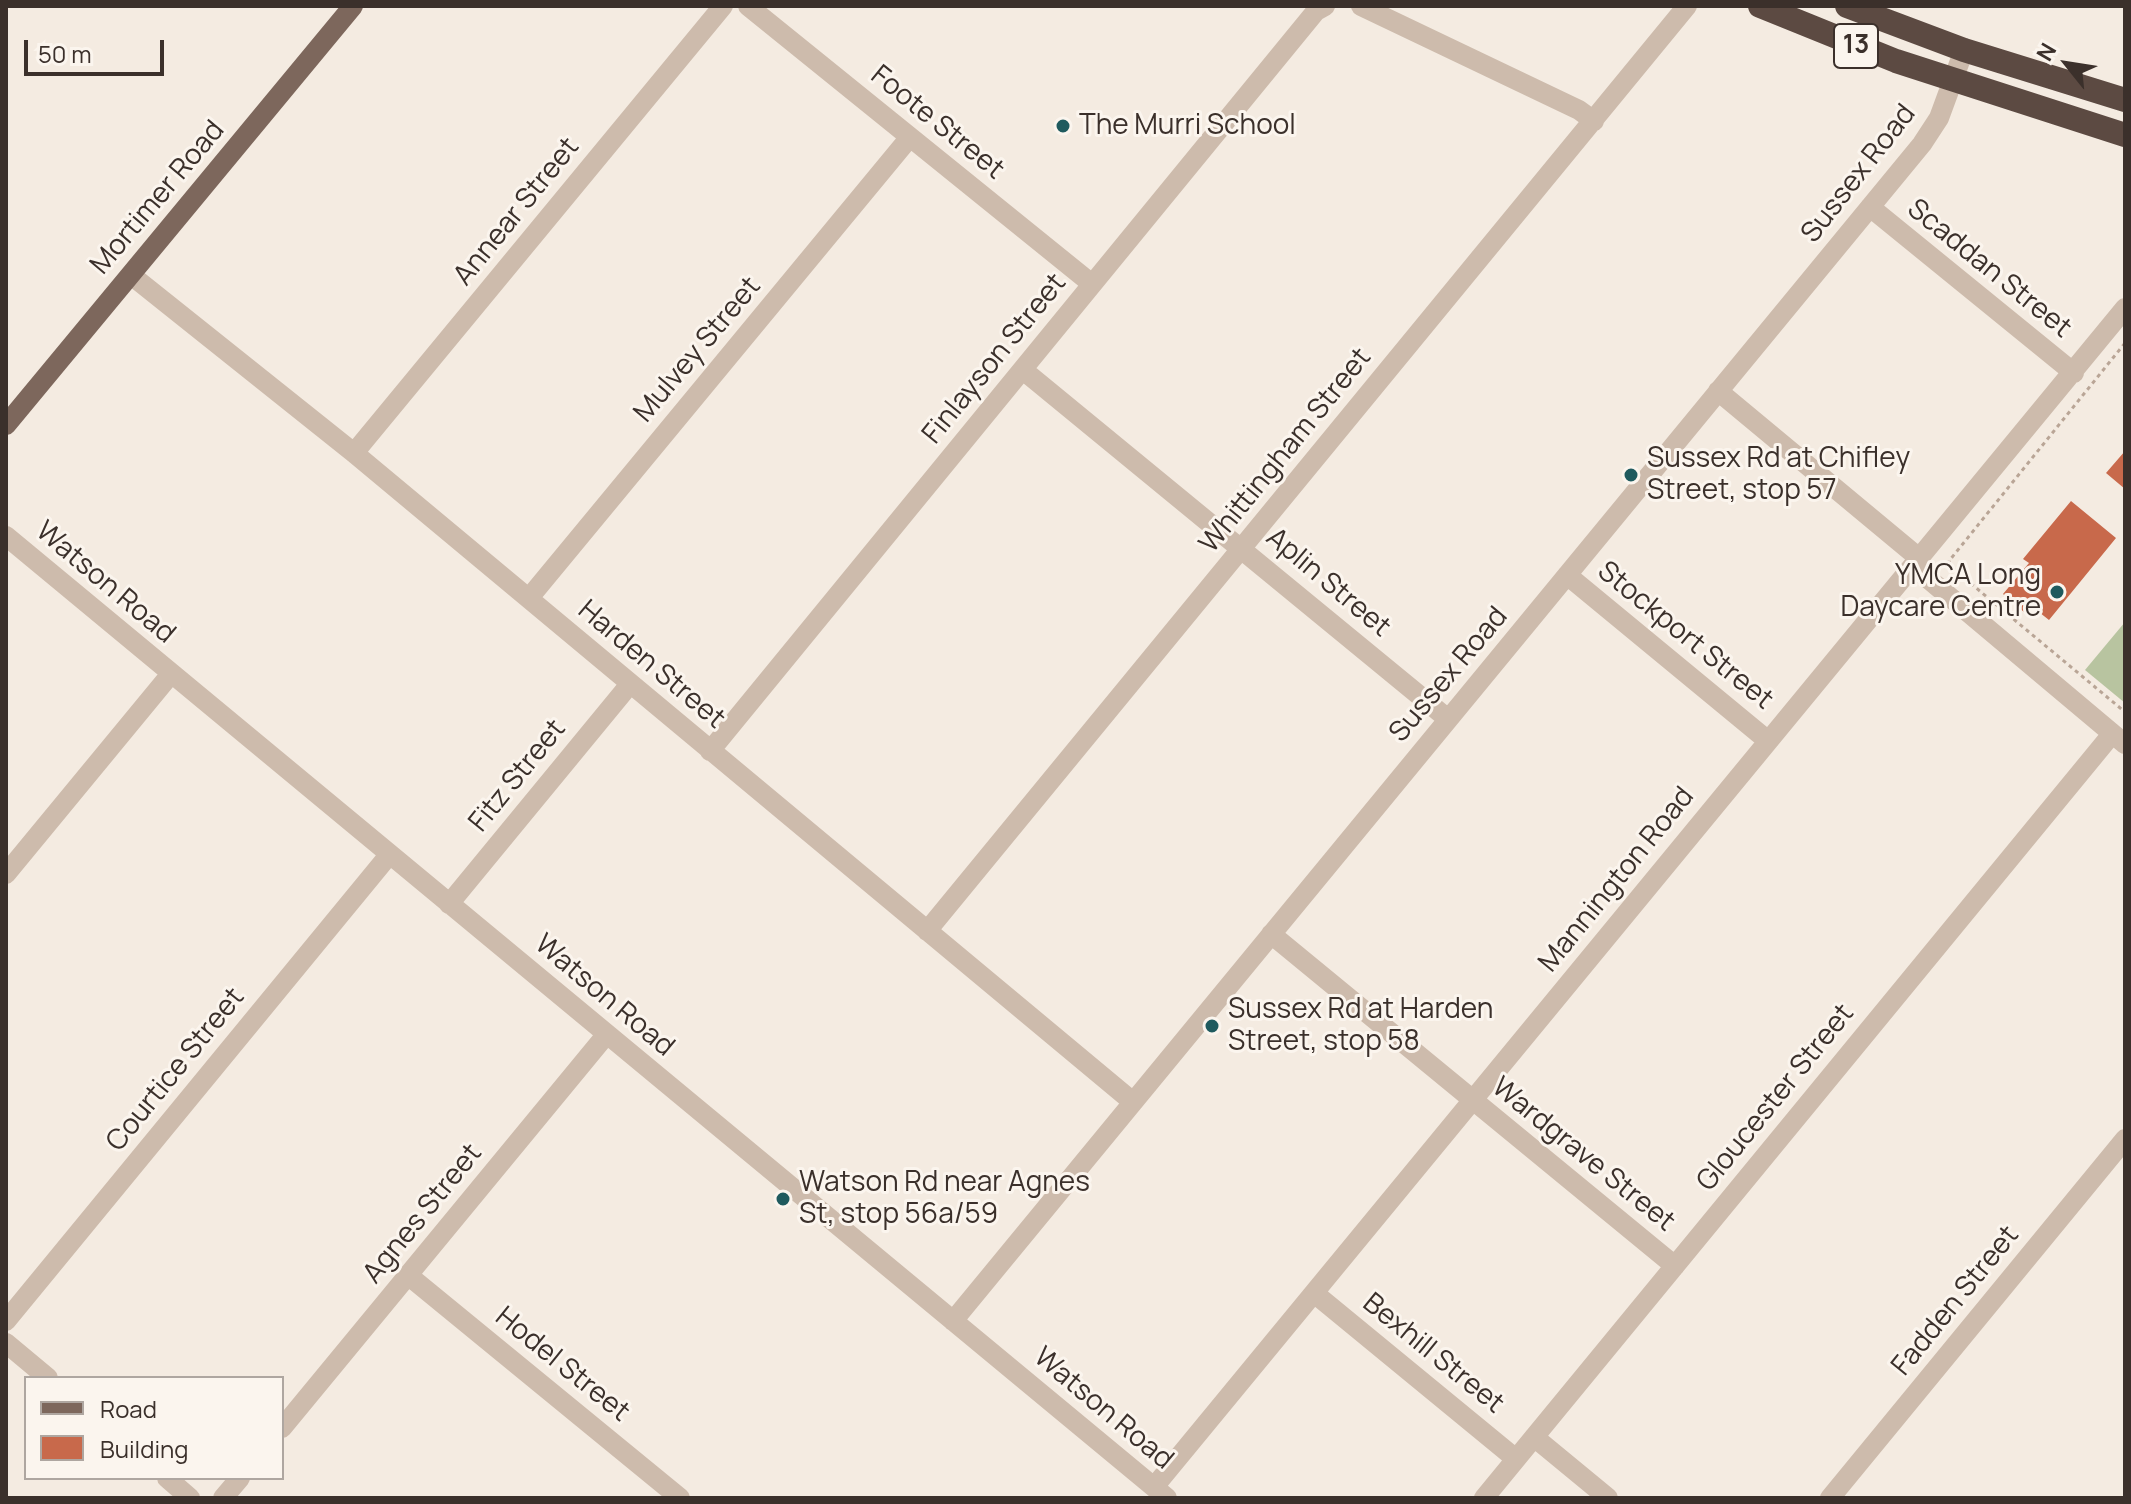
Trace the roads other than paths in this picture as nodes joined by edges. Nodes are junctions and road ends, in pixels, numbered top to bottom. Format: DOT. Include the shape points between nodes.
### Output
graph roads {
  1 [pos="353,6"];
  2 [pos="723,6"];
  3 [pos="748,6"];
  4 [pos="1325,6"];
  5 [pos="1361,6"];
  6 [pos="1687,6"];
  7 [pos="1760,6"];
  8 [pos="1847,6"];
  9 [pos="1964,50"];
  10 [pos="1954,81"];
  11 [pos="2125,100"];
  12 [pos="1594,121"];
  13 [pos="2125,135"];
  14 [pos="910,137"];
  15 [pos="1870,207"];
  16 [pos="131,275"];
  17 [pos="1092,284"];
  18 [pos="2125,308"];
  19 [pos="1023,370"];
  20 [pos="2074,373"];
  21 [pos="1718,391"];
  22 [pos="6,425"];
  23 [pos="354,453"];
  24 [pos="6,536"];
  25 [pos="1242,549"];
  26 [pos="1916,562"];
  27 [pos="1567,575"];
  28 [pos="529,598"];
  29 [pos="170,675"];
  30 [pos="630,684"];
  31 [pos="1448,719"];
  32 [pos="2119,739"];
  33 [pos="1767,740"];
  34 [pos="710,751"];
  35 [pos="389,855"];
  36 [pos="6,874"];
  37 [pos="449,904"];
  38 [pos="927,931"];
  39 [pos="1271,934"];
  40 [pos="606,1035"];
  41 [pos="1473,1101"];
  42 [pos="1133,1102"];
  43 [pos="2125,1139"];
  44 [pos="1675,1266"];
  45 [pos="409,1276"];
  46 [pos="1314,1293"];
  47 [pos="6,1321"];
  48 [pos="953,1321"];
  49 [pos="6,1343"];
  50 [pos="46,1376"];
  51 [pos="284,1426"];
  52 [pos="1534,1437"];
  53 [pos="1516,1459"];
  54 [pos="169,1480"];
  55 [pos="238,1480"];
  56 [pos="1160,1493"];
  57 [pos="190,1498"];
  58 [pos="223,1498"];
  59 [pos="680,1498"];
  60 [pos="1484,1498"];
  61 [pos="1608,1498"];
  62 [pos="1830,1498"];
  1 -- 16 [label="main road, Mortimer Road"];
  2 -- 23 [label="street, Annear Street"];
  3 -- 14 [label="street, Foote Street"];
  4 -- 17 [label="street, Finlayson Street"];
  5 -- 12 [label="street"];
  6 -- 12 [label="street, Whittingham Street"];
  7 -- 10 [label="highway, 13"];
  8 -- 9 [label="highway, 13"];
  9 -- 10 [label="street, Sussex Road"];
  9 -- 11 [label="highway, 13"];
  10 -- 13 [label="highway, 13"];
  10 -- 15 [label="street, Sussex Road" via="1933,129"];
  12 -- 25 [label="street, Whittingham Street"];
  14 -- 17 [label="street, Foote Street"];
  14 -- 28 [label="street, Mulvey Street"];
  15 -- 20 [label="street, Scaddan Street"];
  15 -- 21 [label="street, Sussex Road"];
  16 -- 22 [label="main road, Mortimer Road"];
  16 -- 23 [label="street, Harden Street"];
  17 -- 19 [label="street, Finlayson Street"];
  18 -- 20 [label="street, Mannington Road"];
  19 -- 25 [label="street, Aplin Street"];
  19 -- 34 [label="street, Finlayson Street"];
  20 -- 26 [label="street, Mannington Road"];
  21 -- 26 [label="street"];
  21 -- 27 [label="street, Sussex Road"];
  23 -- 28 [label="street, Harden Street"];
  24 -- 29 [label="street, Watson Road"];
  25 -- 31 [label="street, Aplin Street"];
  25 -- 38 [label="street, Whittingham Street"];
  26 -- 32 [label="street"];
  26 -- 33 [label="street, Mannington Road"];
  27 -- 31 [label="street, Sussex Road"];
  27 -- 33 [label="street, Stockport Street"];
  28 -- 30 [label="street, Harden Street"];
  29 -- 35 [label="street, Watson Road"];
  29 -- 36 [label="street"];
  30 -- 34 [label="street, Harden Street"];
  30 -- 37 [label="street, Fitz Street"];
  31 -- 39 [label="street, Sussex Road"];
  32 -- 44 [label="street, Gloucester Street"];
  33 -- 41 [label="street, Mannington Road"];
  34 -- 38 [label="street, Harden Street"];
  35 -- 37 [label="street, Watson Road"];
  35 -- 47 [label="street, Courtice Street"];
  37 -- 40 [label="street, Watson Road"];
  38 -- 42 [label="street, Harden Street"];
  39 -- 41 [label="street, Wardgrave Street"];
  39 -- 42 [label="street, Sussex Road"];
  40 -- 45 [label="street, Agnes Street"];
  40 -- 48 [label="street, Watson Road"];
  41 -- 44 [label="street, Wardgrave Street"];
  41 -- 46 [label="street, Mannington Road"];
  42 -- 48 [label="street, Sussex Road"];
  43 -- 62 [label="street, Fadden Street"];
  44 -- 52 [label="street, Gloucester Street"];
  45 -- 51 [label="street, Agnes Street"];
  45 -- 59 [label="street, Hodel Street"];
  46 -- 53 [label="street, Bexhill Street"];
  46 -- 56 [label="street, Mannington Road"];
  48 -- 56 [label="street, Watson Road"];
  49 -- 50 [label="street"];
  52 -- 53 [label="street, Gloucester Street"];
  52 -- 61 [label="street"];
  53 -- 60 [label="street, Gloucester Street"];
  54 -- 57 [label="street"];
  55 -- 58 [label="street"];
}
